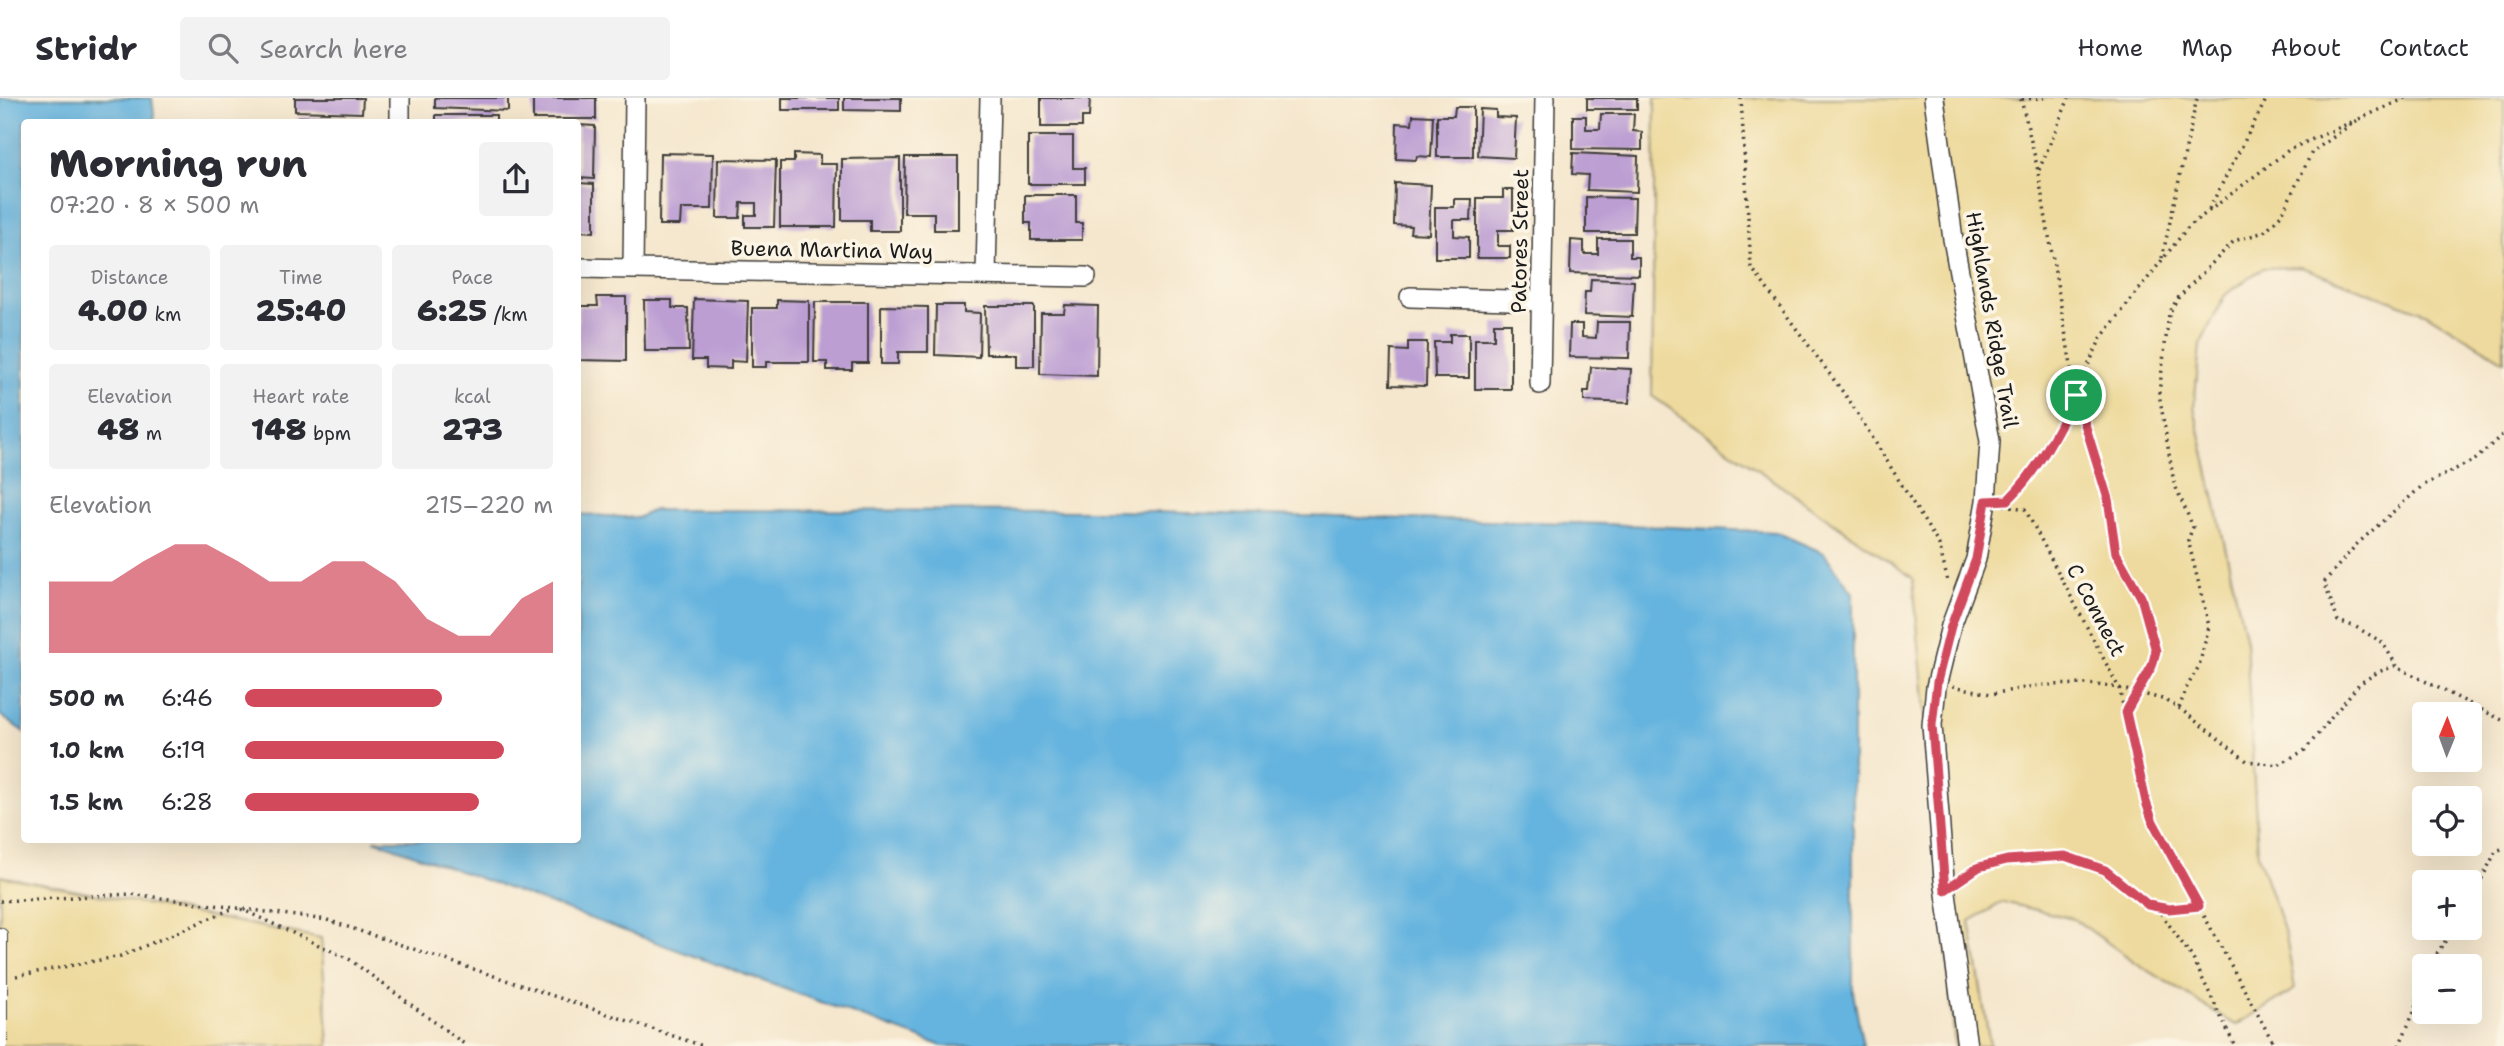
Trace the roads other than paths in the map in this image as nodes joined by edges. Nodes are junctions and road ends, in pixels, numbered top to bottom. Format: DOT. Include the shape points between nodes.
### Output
graph roads {
  1 [pos="400,98"];
  2 [pos="635,98"];
  3 [pos="990,98"];
  4 [pos="1545,98"];
  5 [pos="1934,98"];
  6 [pos="400,119"];
  7 [pos="581,268"];
  8 [pos="633,269"];
  9 [pos="986,275"];
  10 [pos="1086,278"];
  11 [pos="1410,297"];
  12 [pos="1541,301"];
  13 [pos="1540,384"];
  14 [pos="0,933"];
  15 [pos="2,1046"];
  16 [pos="1967,1046"];
  1 -- 6 [label="street"];
  2 -- 8 [label="street"];
  3 -- 9 [label="street"];
  4 -- 12 [label="street, Patores Street"];
  5 -- 16 [label="street, Highlands Ridge Trail" via="1953,239 1990,441 1976,559 1937,682 1932,725 1945,890"];
  7 -- 8 [label="street, Buena Martina Way"];
  8 -- 9 [label="street, Buena Martina Way"];
  9 -- 10 [label="street, Buena Martina Way"];
  11 -- 12 [label="street"];
  12 -- 13 [label="street, Patores Street"];
  14 -- 15 [label="lane"];
}
